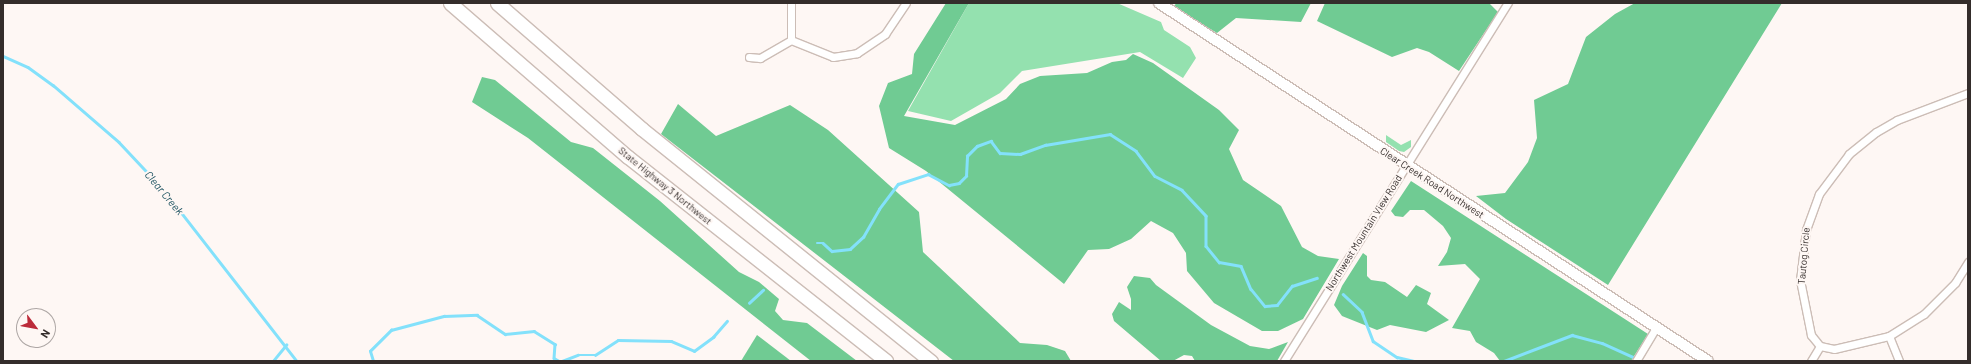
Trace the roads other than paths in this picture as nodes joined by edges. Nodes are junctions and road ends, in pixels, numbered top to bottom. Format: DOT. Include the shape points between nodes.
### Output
graph roads {
  1 [pos="450,3"];
  2 [pos="497,3"];
  3 [pos="791,3"];
  4 [pos="906,3"];
  5 [pos="1158,3"];
  6 [pos="1508,3"];
  7 [pos="791,40"];
  8 [pos="749,57"];
  9 [pos="1968,93"];
  10 [pos="1406,166"];
  11 [pos="1968,262"];
  12 [pos="1656,328"];
  13 [pos="1889,336"];
  14 [pos="1820,346"];
  15 [pos="886,361"];
  16 [pos="930,361"];
  17 [pos="1284,361"];
  18 [pos="1636,361"];
  19 [pos="1708,361"];
  20 [pos="1811,361"];
  21 [pos="1899,361"];
  1 -- 15 [label="highway, State Highway 3 Northwest" via="628,157"];
  2 -- 16 [label="highway" via="636,124"];
  3 -- 7 [label="street"];
  4 -- 7 [label="street" via="885,34 857,53 834,56"];
  5 -- 10 [label="main road, Clear Creek Road Northwest"];
  6 -- 10 [label="street, Northwest Mountain View Road"];
  7 -- 8 [label="street" via="760,58"];
  9 -- 14 [label="street, Tautog Circle" via="1897,120 1867,138 1849,154 1819,194 1806,230 1800,280 1811,335"];
  10 -- 12 [label="main road, Clear Creek Road Northwest"];
  10 -- 17 [label="street, Northwest Mountain View Road"];
  11 -- 13 [label="street" via="1955,283 1924,314"];
  12 -- 18 [label="street"];
  12 -- 19 [label="main road, Clear Creek Road Northwest"];
  13 -- 14 [label="street" via="1834,349"];
  13 -- 21 [label="street"];
  14 -- 20 [label="street"];
}
